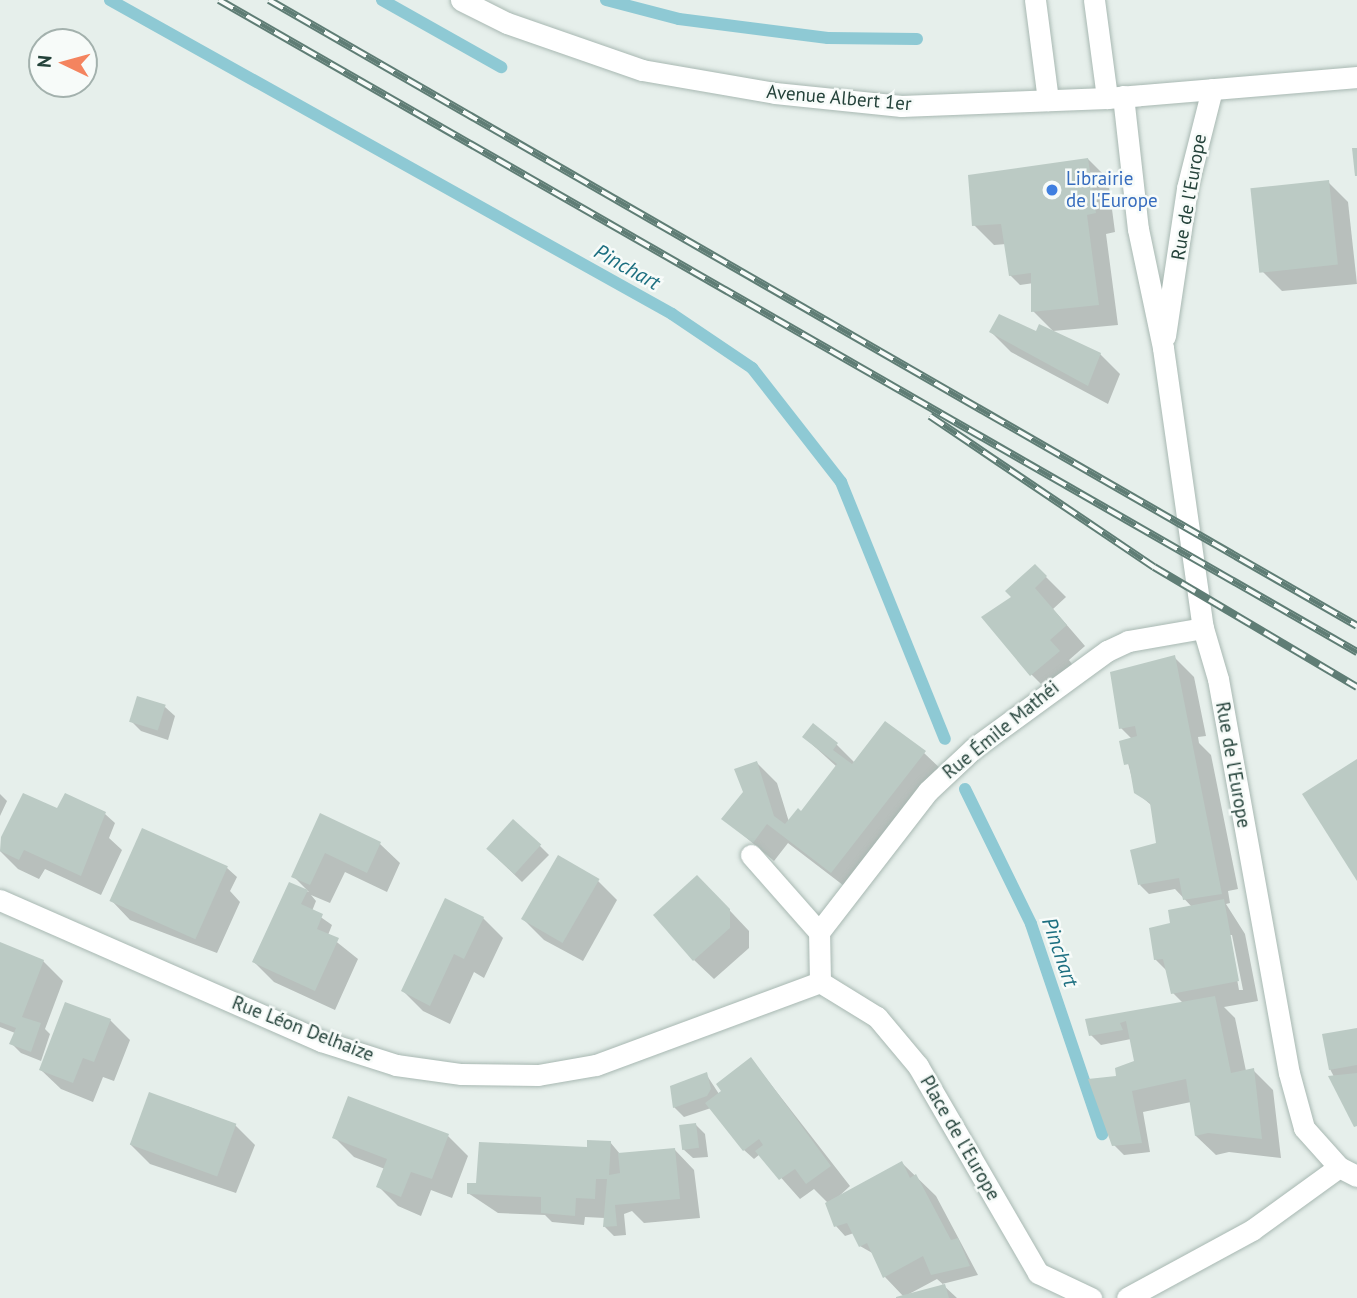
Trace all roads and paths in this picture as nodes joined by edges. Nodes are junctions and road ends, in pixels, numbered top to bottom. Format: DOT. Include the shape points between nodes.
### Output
graph roads {
  1 [pos="461,0"];
  2 [pos="1035,0"];
  3 [pos="1094,0"];
  4 [pos="1357,77"];
  5 [pos="1212,89"];
  6 [pos="1115,97"];
  7 [pos="1048,100"];
  8 [pos="1163,348"];
  9 [pos="1203,628"];
  10 [pos="751,855"];
  11 [pos="0,900"];
  12 [pos="819,932"];
  13 [pos="820,982"];
  14 [pos="1348,1172"];
  15 [pos="1091,1298"];
  16 [pos="1127,1298"];
  1 -- 7 [label="street, Avenue Albert 1er" via="507,23 642,70 735,86 901,106"];
  2 -- 7 [label="street"];
  3 -- 6 [label="street, Rue de l'Europe"];
  4 -- 5 [label="street, Avenue Albert 1er"];
  5 -- 6 [label="street, Avenue Albert 1er"];
  5 -- 8 [label="street, Rue de l'Europe" via="1187,188"];
  6 -- 7 [label="street, Avenue Albert 1er"];
  6 -- 8 [label="street, Rue de l'Europe" via="1139,283"];
  8 -- 9 [label="street, Rue de l'Europe"];
  9 -- 12 [label="street, Rue Émile Mathéi" via="1128,641 1107,651 974,748 928,791"];
  9 -- 14 [label="street, Rue de l'Europe" via="1217,679 1297,1110 1316,1147"];
  10 -- 12 [label="street"];
  11 -- 13 [label="street, Rue Léon Delhaize" via="321,1041 396,1065 461,1073 538,1075 596,1065"];
  12 -- 13 [label="street"];
  13 -- 15 [label="street, Place de l'Europe" via="877,1017 918,1066 1038,1273"];
  14 -- 16 [label="street"];
}
